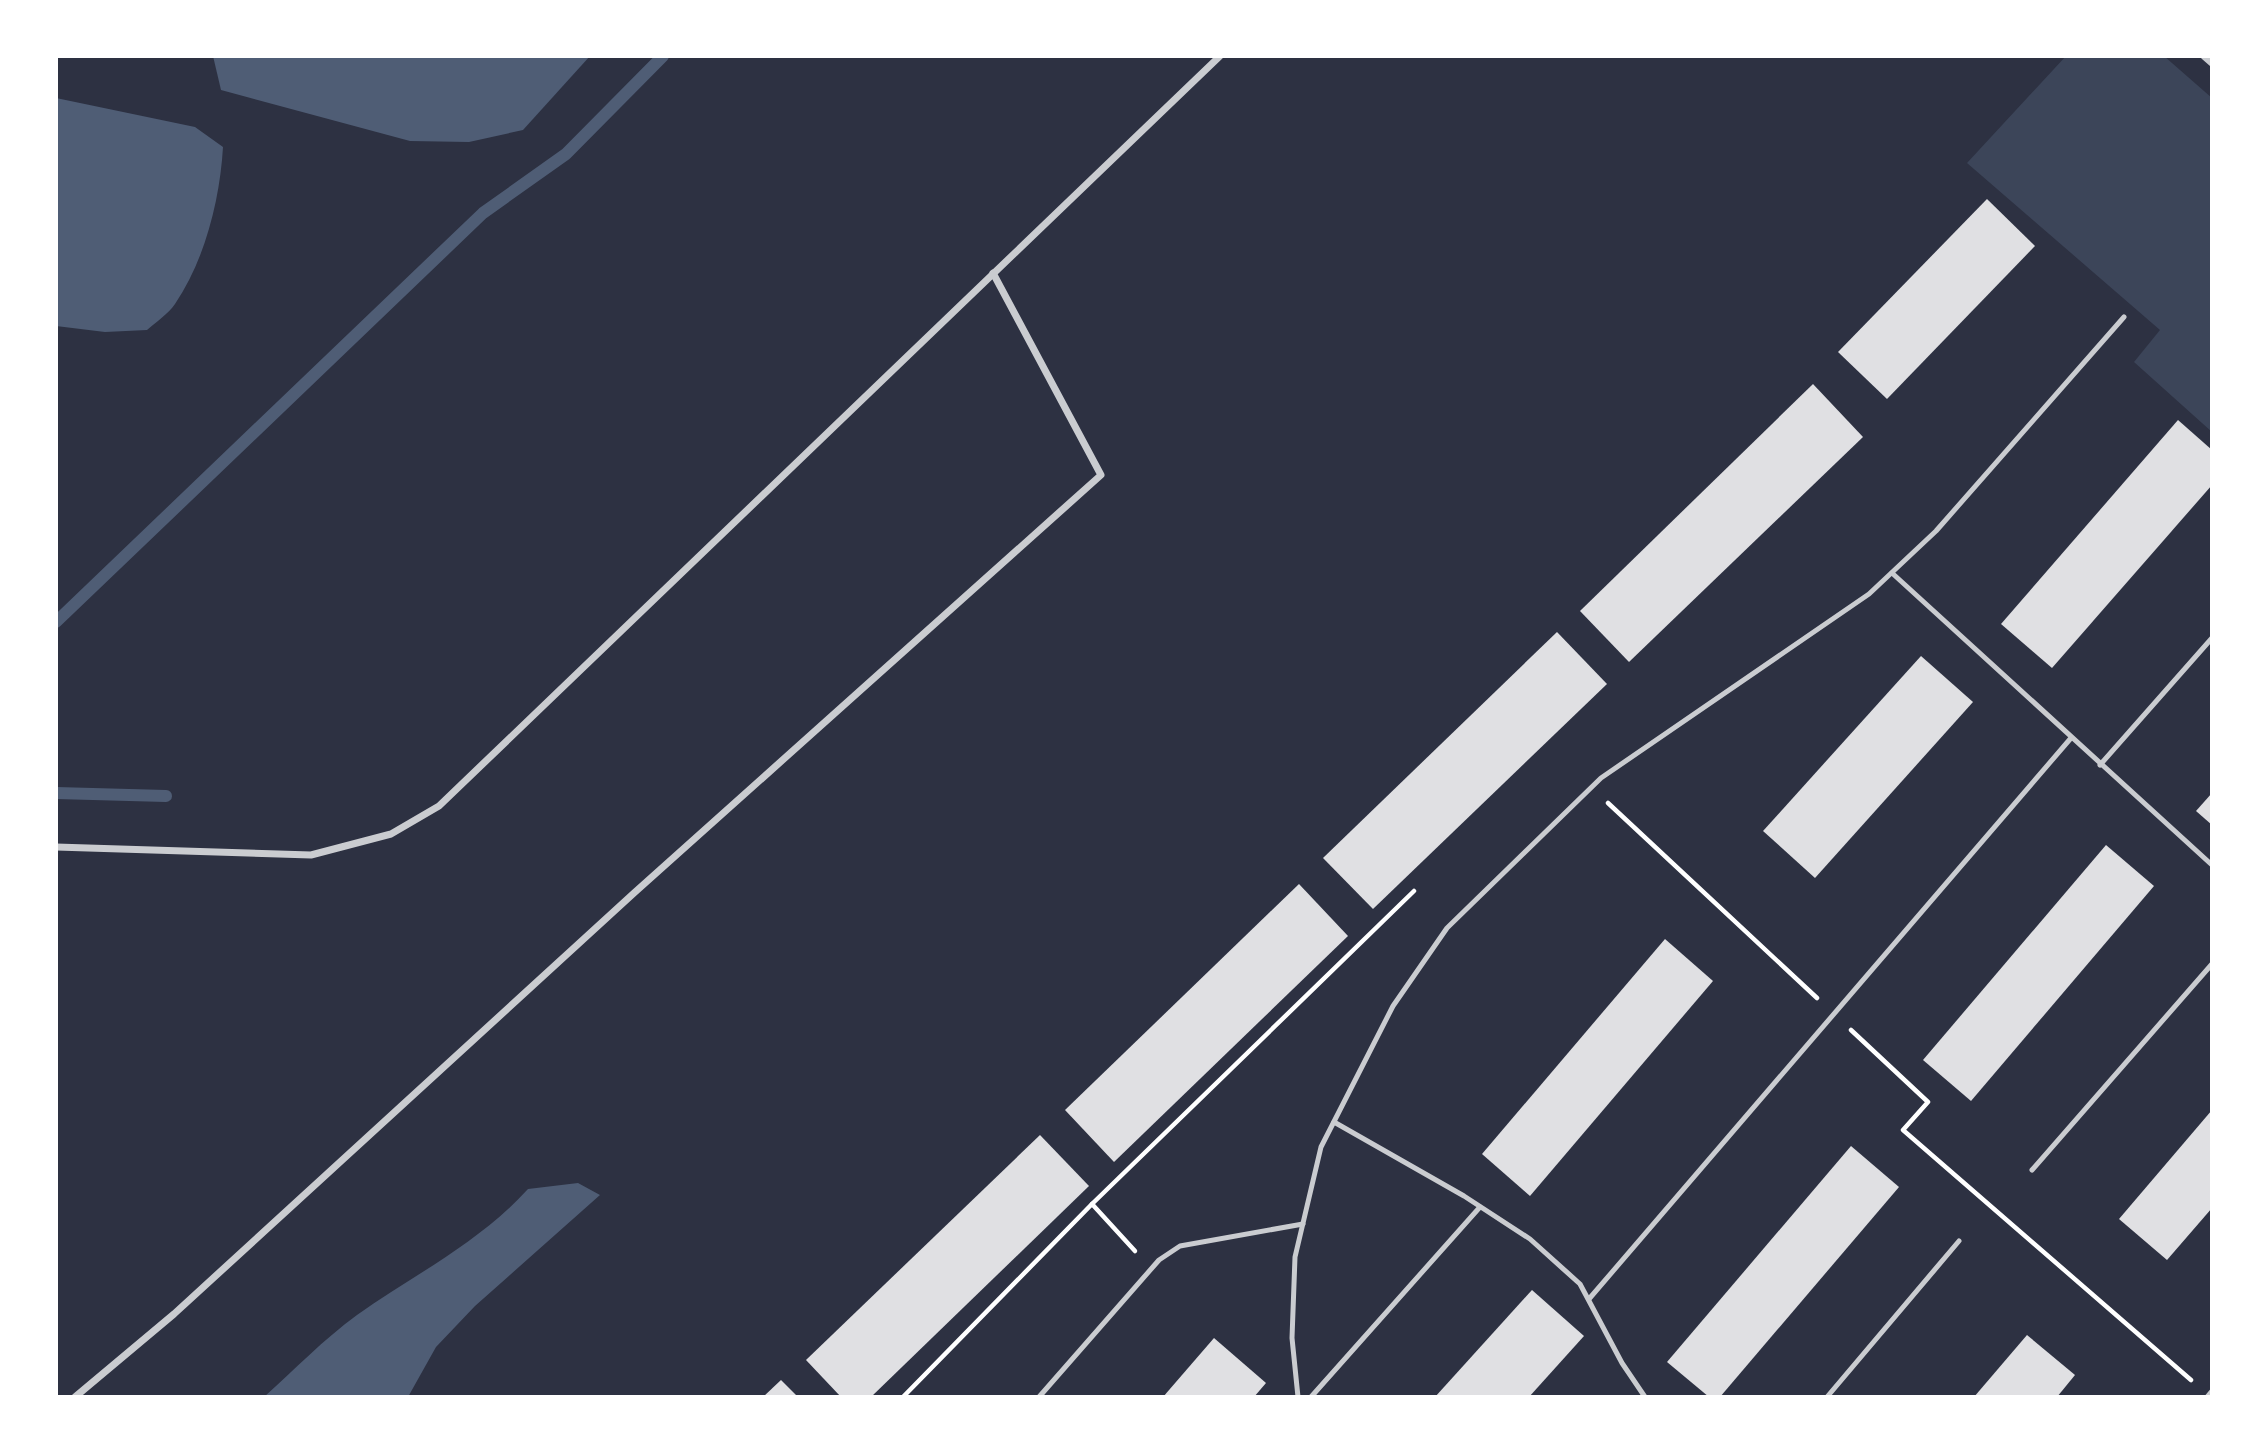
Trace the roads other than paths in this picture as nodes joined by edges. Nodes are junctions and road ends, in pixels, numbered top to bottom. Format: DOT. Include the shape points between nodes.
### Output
graph roads {
  1 [pos="1220,56"];
  2 [pos="2204,56"];
  3 [pos="2212,63"];
  4 [pos="993,273"];
  5 [pos="2124,317"];
  6 [pos="1892,573"];
  7 [pos="2212,638"];
  8 [pos="2071,738"];
  9 [pos="2100,765"];
  10 [pos="56,847"];
  11 [pos="2212,865"];
  12 [pos="2212,964"];
  13 [pos="1334,1122"];
  14 [pos="2032,1170"];
  15 [pos="1480,1207"];
  16 [pos="1303,1224"];
  17 [pos="1959,1241"];
  18 [pos="1589,1299"];
  19 [pos="75,1397"];
  20 [pos="1039,1397"];
  21 [pos="1298,1397"];
  22 [pos="1311,1397"];
  23 [pos="1645,1397"];
  24 [pos="1827,1397"];
  1 -- 4 [label="street"];
  2 -- 3 [label="street"];
  4 -- 10 [label="street" via="439,806 391,834 311,855"];
  4 -- 19 [label="street" via="1101,475 174,1314"];
  5 -- 6 [label="lane" via="1936,531"];
  6 -- 8 [label="lane"];
  6 -- 13 [label="lane" via="1869,594 1591,787 1447,928 1394,1006"];
  7 -- 9 [label="lane"];
  8 -- 9 [label="lane"];
  8 -- 18 [label="lane"];
  9 -- 11 [label="lane"];
  12 -- 14 [label="lane"];
  13 -- 15 [label="lane"];
  13 -- 16 [label="lane" via="1321,1147"];
  15 -- 18 [label="lane" via="1530,1239 1580,1284"];
  15 -- 22 [label="lane"];
  16 -- 20 [label="lane" via="1180,1247 1159,1260"];
  16 -- 21 [label="lane" via="1295,1257 1292,1338"];
  17 -- 24 [label="lane"];
  18 -- 23 [label="lane"];
}
